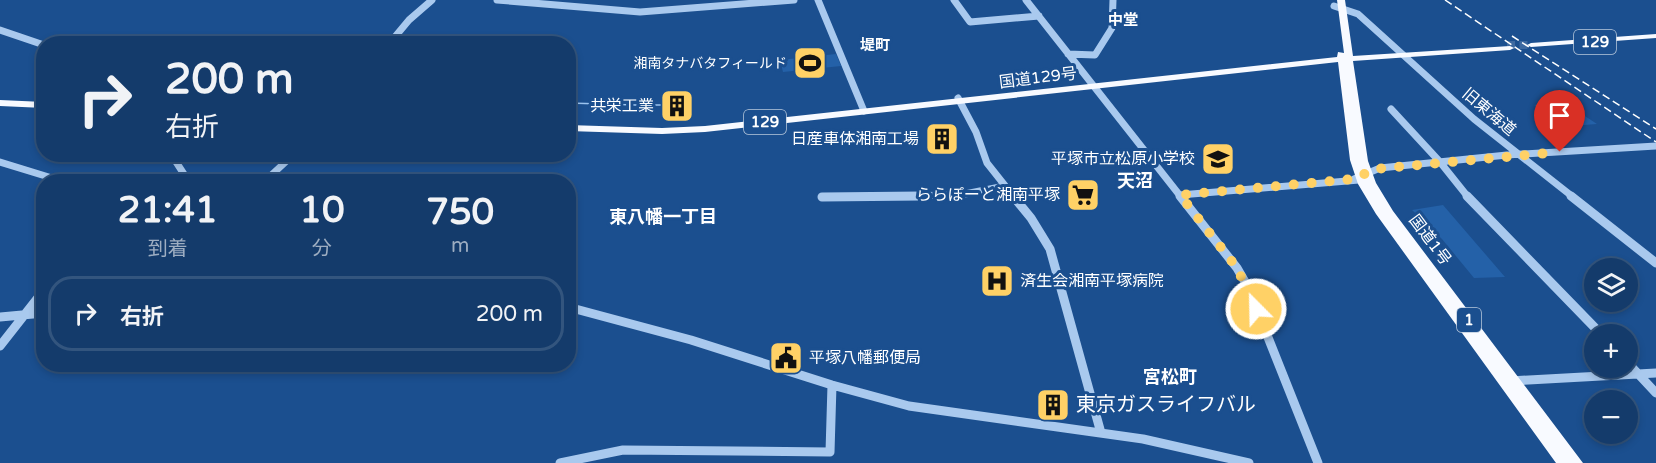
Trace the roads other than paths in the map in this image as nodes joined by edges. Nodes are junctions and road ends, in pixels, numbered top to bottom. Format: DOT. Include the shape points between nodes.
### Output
graph roads {
  1 [pos="432,0"];
  2 [pos="497,0"];
  3 [pos="606,0"];
  4 [pos="794,0"];
  5 [pos="818,0"];
  6 [pos="954,0"];
  7 [pos="1026,0"];
  8 [pos="1113,0"];
  9 [pos="1338,4"];
  10 [pos="598,10"];
  11 [pos="1039,16"];
  12 [pos="0,30"];
  13 [pos="395,36"];
  14 [pos="1654,38"];
  15 [pos="36,42"];
  16 [pos="1509,46"];
  17 [pos="1532,46"];
  18 [pos="1401,53"];
  19 [pos="1068,54"];
  20 [pos="1345,57"];
  21 [pos="1092,85"];
  22 [pos="959,99"];
  23 [pos="0,101"];
  24 [pos="36,103"];
  25 [pos="1391,109"];
  26 [pos="863,110"];
  27 [pos="576,126"];
  28 [pos="1653,146"];
  29 [pos="1656,152"];
  30 [pos="1519,154"];
  31 [pos="0,162"];
  32 [pos="285,162"];
  33 [pos="1440,162"];
  34 [pos="39,174"];
  35 [pos="273,174"];
  36 [pos="1363,174"];
  37 [pos="1005,186"];
  38 [pos="1180,195"];
  39 [pos="822,197"];
  40 [pos="1656,263"];
  41 [pos="36,300"];
  42 [pos="576,310"];
  43 [pos="36,314"];
  44 [pos="24,315"];
  45 [pos="0,317"];
  46 [pos="1592,324"];
  47 [pos="0,346"];
  48 [pos="1656,373"];
  49 [pos="1638,374"];
  50 [pos="1584,377"];
  51 [pos="1509,381"];
  52 [pos="832,386"];
  53 [pos="1656,393"];
  54 [pos="1101,433"];
  55 [pos="560,463"];
  56 [pos="1249,463"];
  57 [pos="1318,463"];
  58 [pos="1564,463"];
  59 [pos="1576,463"];
  1 -- 13 [label="street"];
  2 -- 10 [label="street"];
  3 -- 10 [label="street"];
  4 -- 10 [label="street" via="660,12"];
  5 -- 26 [label="street"];
  6 -- 11 [label="street" via="970,22"];
  7 -- 11 [label="street"];
  8 -- 19 [label="street" via="1112,28 1095,55"];
  9 -- 18 [label="street, 旧東海道" via="1358,14"];
  9 -- 20 [label="highway, 国道1号 / 1"];
  11 -- 19 [label="street"];
  12 -- 15 [label="street"];
  14 -- 17 [label="highway, 129"];
  16 -- 18 [label="highway, 国道129号 / 129"];
  18 -- 20 [label="highway, 国道129号 / 129"];
  18 -- 30 [label="street, 旧東海道"];
  19 -- 21 [label="street"];
  20 -- 21 [label="highway, 国道129号 / 129"];
  20 -- 36 [label="highway, 国道1号 / 1"];
  21 -- 22 [label="highway, 国道129号 / 129"];
  21 -- 38 [label="street"];
  22 -- 26 [label="highway, 国道129号 / 129"];
  22 -- 37 [label="street" via="985,158"];
  23 -- 24 [label="highway"];
  25 -- 33 [label="street"];
  26 -- 27 [label="highway, 国道129号 / 129" via="692,130"];
  28 -- 29 [label="street"];
  28 -- 30 [label="street"];
  30 -- 33 [label="street"];
  30 -- 40 [label="street, 旧東海道"];
  31 -- 34 [label="street"];
  32 -- 35 [label="street"];
  33 -- 36 [label="street"];
  33 -- 46 [label="street" via="1473,203"];
  36 -- 38 [label="street"];
  36 -- 51 [label="highway, 国道1号 / 1" via="1381,214"];
  37 -- 39 [label="street" via="960,195"];
  37 -- 54 [label="street" via="1038,227 1050,249"];
  38 -- 57 [label="street" via="1248,287"];
  41 -- 44 [label="street"];
  42 -- 52 [label="street" via="691,340"];
  43 -- 44 [label="street"];
  44 -- 45 [label="street"];
  44 -- 47 [label="street"];
  48 -- 49 [label="street"];
  49 -- 53 [label="street"];
  50 -- 51 [label="street"];
  51 -- 58 [label="highway, 国道1号 / 1"];
  51 -- 59 [label="highway, 国道1号 / 1"];
  52 -- 54 [label="street" via="941,412"];
  52 -- 55 [label="street" via="830,452 623,450"];
  54 -- 56 [label="street"];
}
